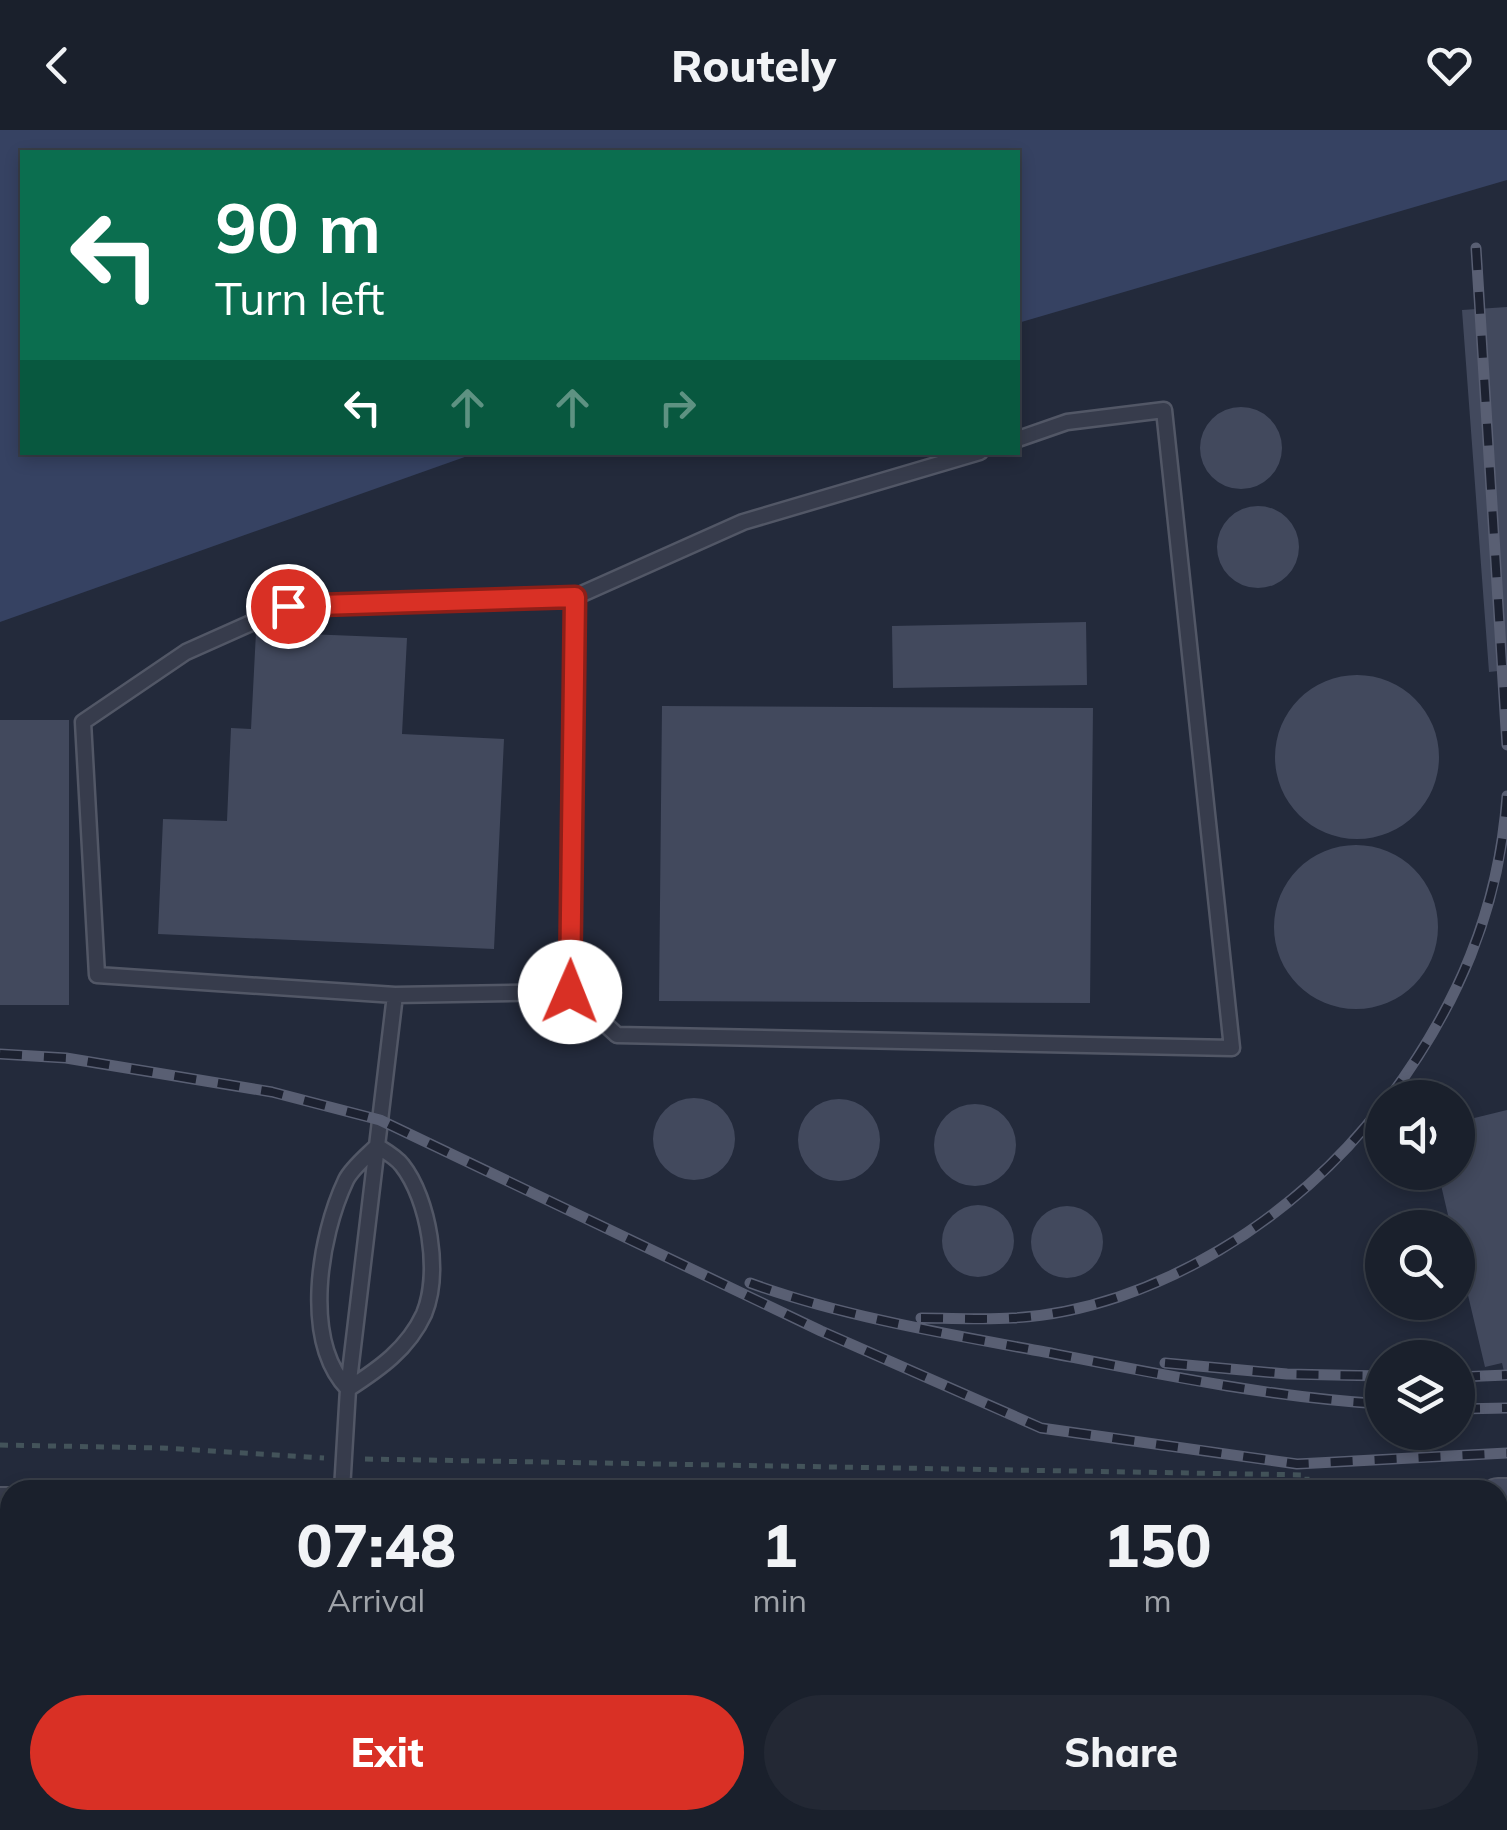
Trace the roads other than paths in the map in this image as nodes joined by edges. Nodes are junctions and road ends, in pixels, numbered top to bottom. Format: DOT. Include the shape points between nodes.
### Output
graph roads {
  1 [pos="1020,438"];
  2 [pos="970,455"];
  3 [pos="575,597"];
  4 [pos="570,992"];
  5 [pos="395,995"];
  6 [pos="377,1146"];
  7 [pos="348,1388"];
  8 [pos="342,1480"];
  1 -- 4 [label="lane" via="1068,422 1164,410 1232,1048 617,1035"];
  2 -- 3 [label="lane" via="742,522"];
  3 -- 4 [label="lane"];
  3 -- 5 [label="lane" via="288,606 186,652 83,722 98,975"];
  4 -- 5 [label="lane"];
  5 -- 6 [label="lane"];
  6 -- 7 [label="lane"];
  6 -- 7 [label="lane" via="347,1177 323,1274 318,1324 330,1370"];
  6 -- 7 [label="lane" via="401,1164 416,1194 432,1275 424,1313 392,1360"];
  7 -- 8 [label="lane"];
}
